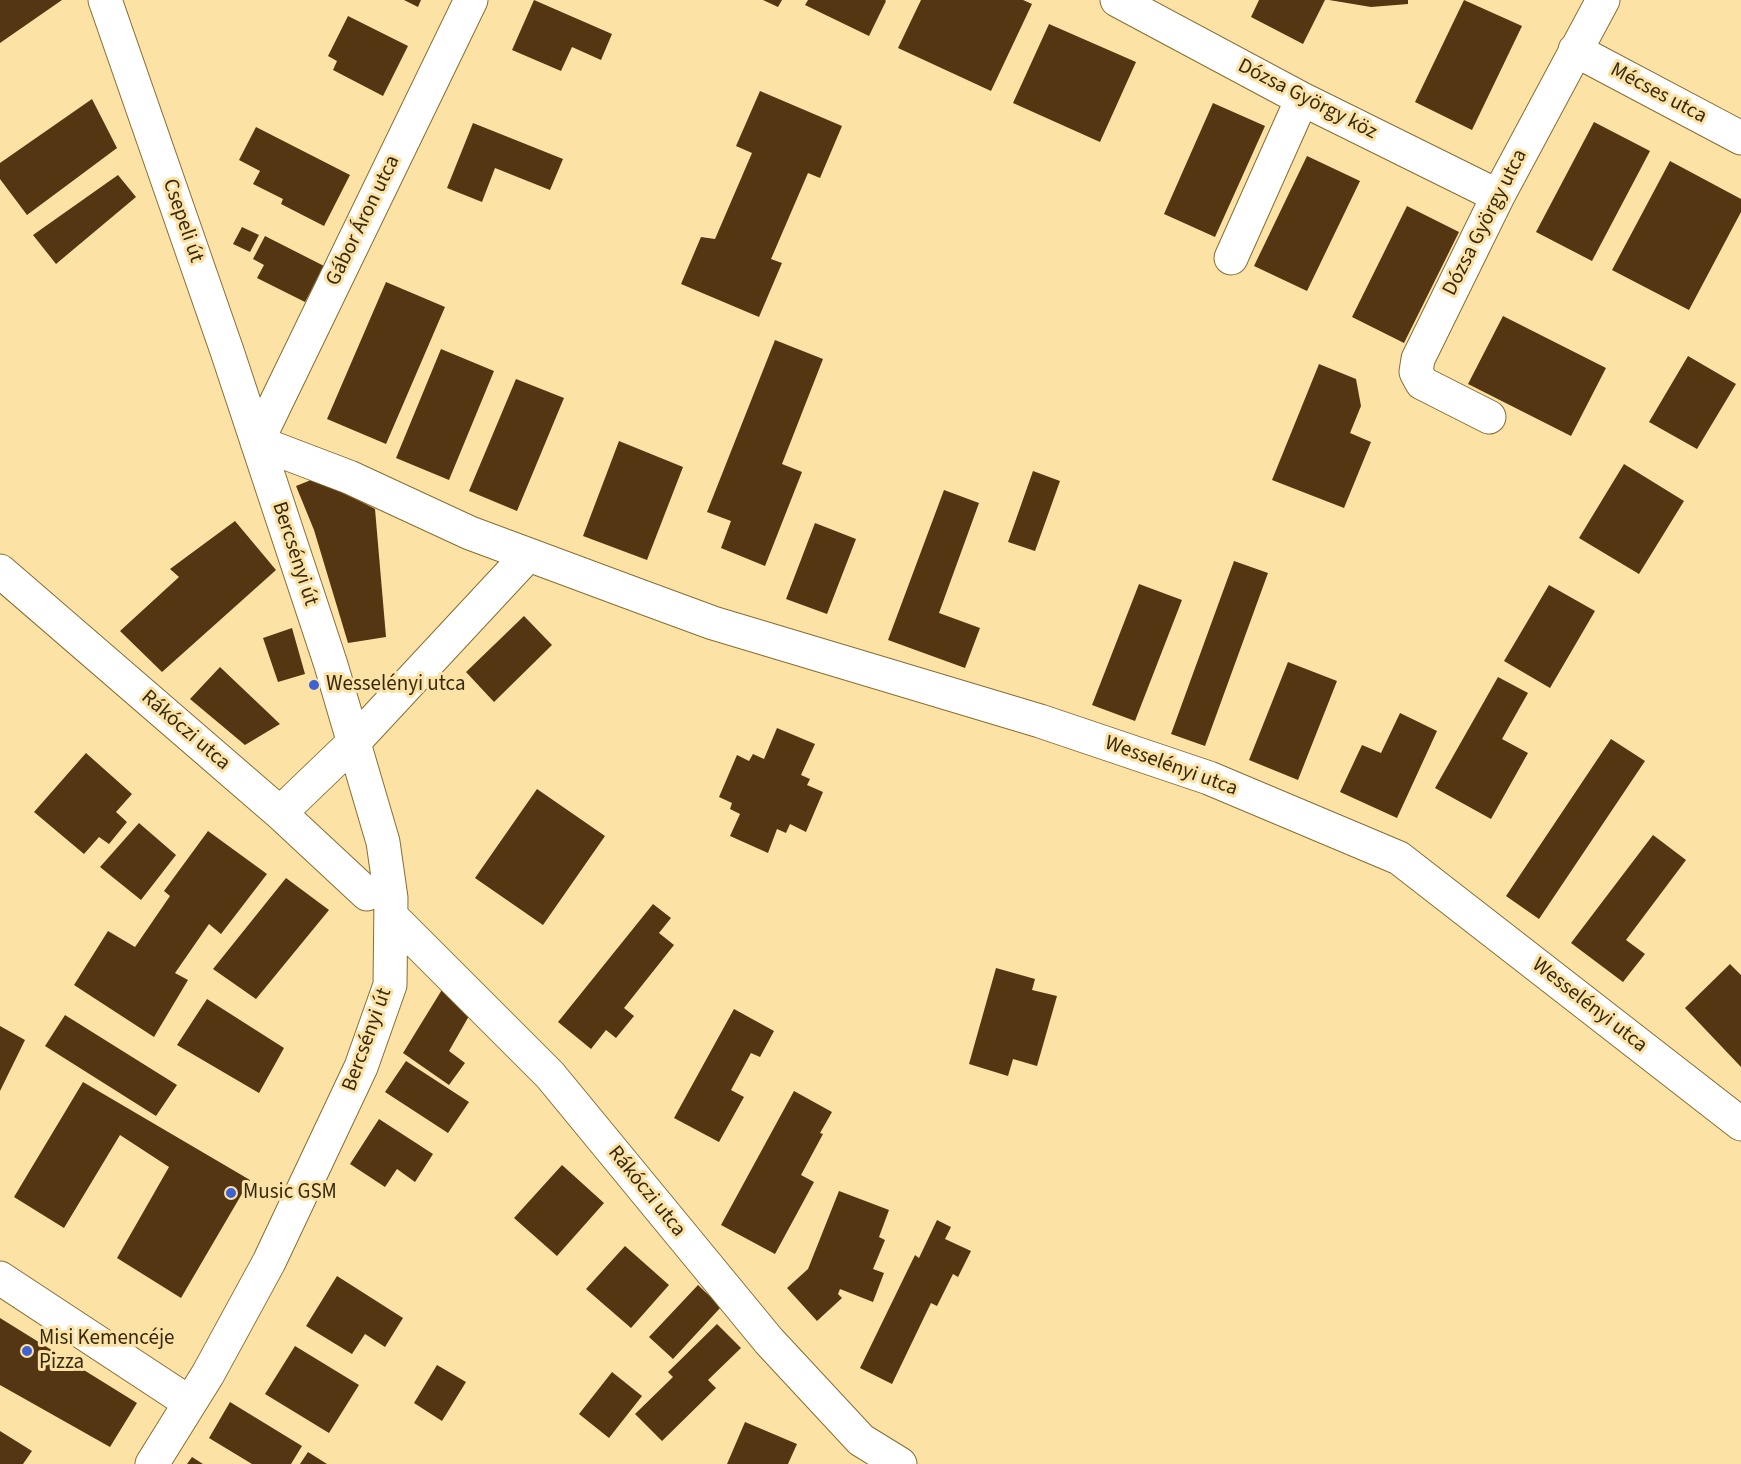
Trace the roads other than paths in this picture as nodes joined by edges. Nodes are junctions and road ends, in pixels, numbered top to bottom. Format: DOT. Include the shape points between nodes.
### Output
graph roads {
  1 [pos="105,0"];
  2 [pos="471,0"];
  3 [pos="1117,0"];
  4 [pos="1603,0"];
  5 [pos="1575,50"];
  6 [pos="1302,99"];
  7 [pos="1741,138"];
  8 [pos="1498,196"];
  9 [pos="1231,258"];
  10 [pos="1489,417"];
  11 [pos="257,442"];
  12 [pos="528,555"];
  13 [pos="0,571"];
  14 [pos="355,741"];
  15 [pos="280,813"];
  16 [pos="367,894"];
  17 [pos="392,917"];
  18 [pos="1741,1124"];
  19 [pos="0,1278"];
  20 [pos="190,1403"];
  21 [pos="856,1452"];
  22 [pos="152,1464"];
  23 [pos="900,1464"];
  1 -- 11 [label="street, Csepeli út"];
  2 -- 11 [label="street, Gábor Áron utca"];
  3 -- 6 [label="street, Dózsa György köz"];
  4 -- 5 [label="street, Dózsa György utca"];
  5 -- 7 [label="street, Mécses utca"];
  5 -- 8 [label="street, Dózsa György utca"];
  6 -- 8 [label="street, Dózsa György köz"];
  6 -- 9 [label="street"];
  8 -- 10 [label="street, Dózsa György utca" via="1418,359 1416,372 1422,383"];
  11 -- 12 [label="street, Wesselényi utca" via="349,477 470,533"];
  11 -- 14 [label="street, Bercsényi út"];
  12 -- 14 [label="street"];
  12 -- 18 [label="street, Wesselényi utca" via="712,623 1040,721 1209,778 1398,858"];
  13 -- 15 [label="street, Rákóczi utca"];
  14 -- 15 [label="street"];
  14 -- 17 [label="street, Bercsényi út" via="383,843"];
  15 -- 16 [label="street, Rákóczi utca"];
  17 -- 20 [label="street, Bercsényi út" via="390,985 361,1067 269,1262"];
  17 -- 21 [label="street, Rákóczi utca" via="550,1075"];
  19 -- 20 [label="street"];
  20 -- 22 [label="street, Bercsényi út"];
  21 -- 23 [label="street, Rákóczi utca"];
}
